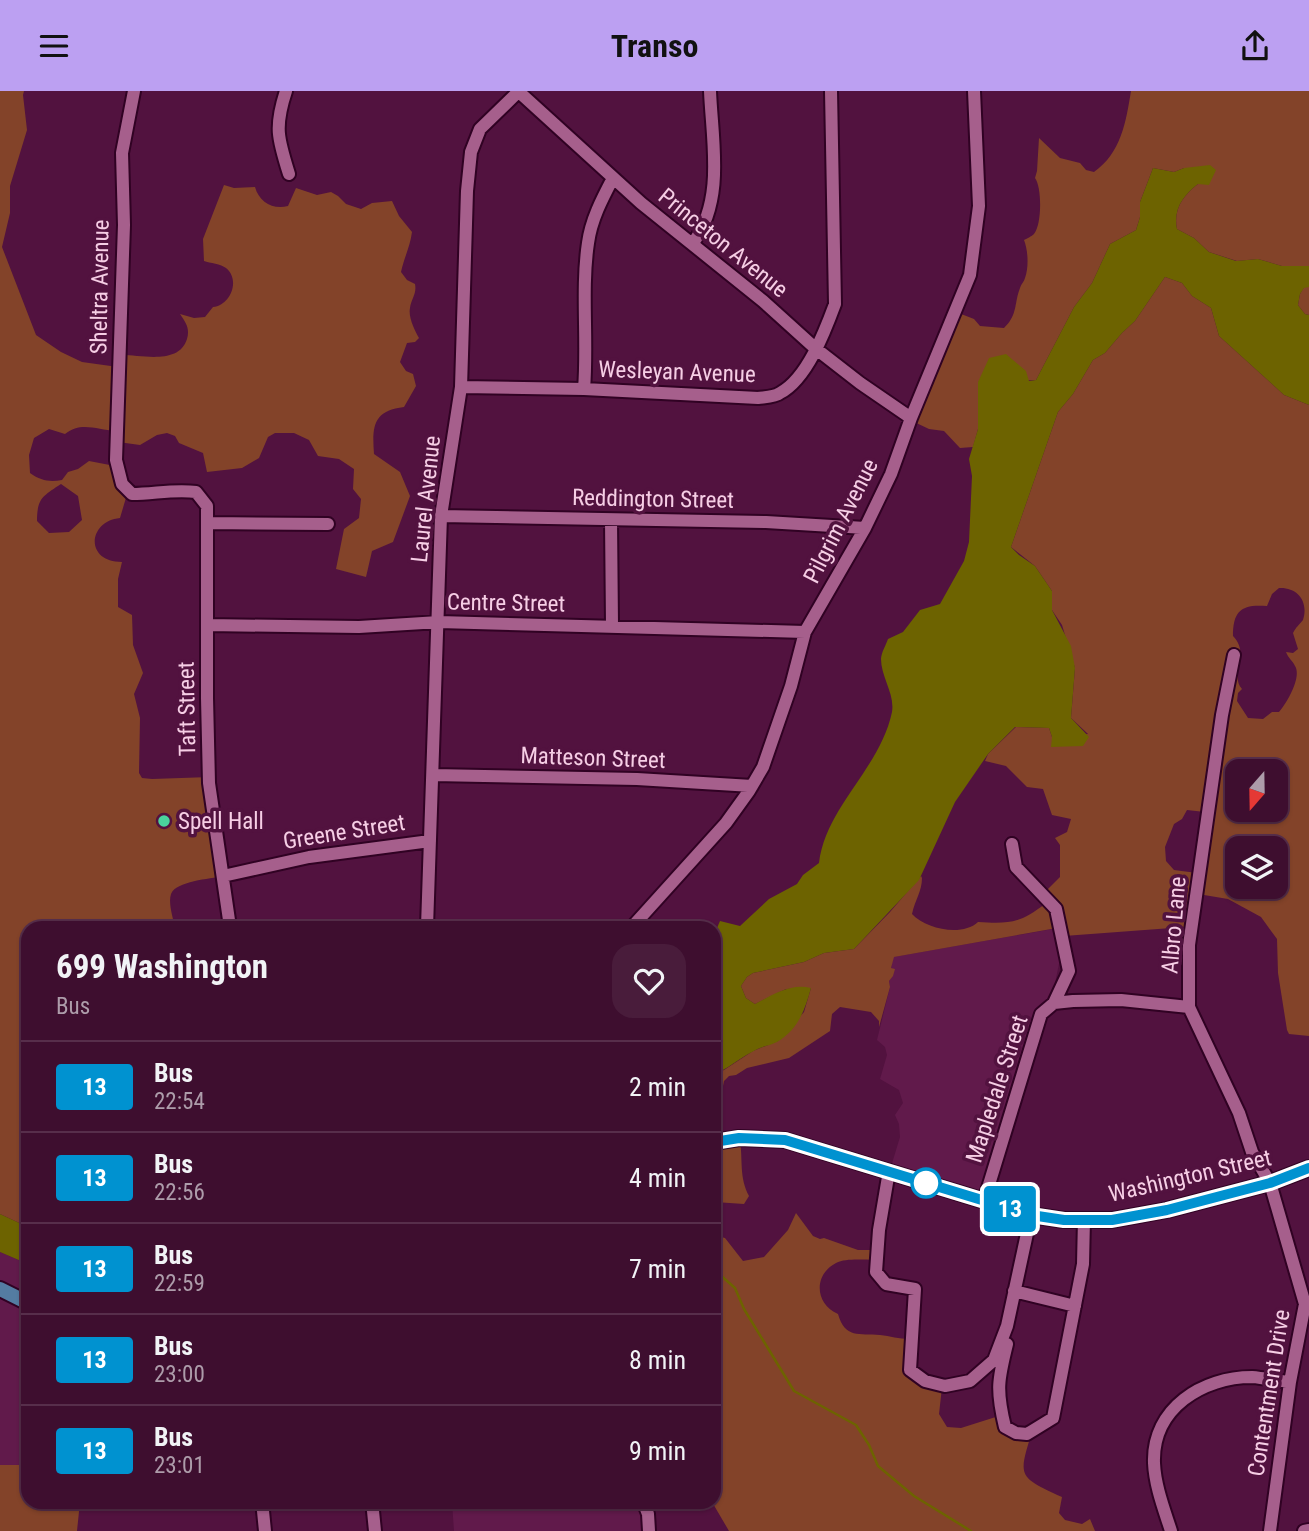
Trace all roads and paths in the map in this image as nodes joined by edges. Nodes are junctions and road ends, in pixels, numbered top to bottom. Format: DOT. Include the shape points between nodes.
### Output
graph roads {
  1 [pos="134,91"];
  2 [pos="286,91"];
  3 [pos="710,91"];
  4 [pos="831,91"];
  5 [pos="974,91"];
  6 [pos="517,92"];
  7 [pos="289,174"];
  8 [pos="613,178"];
  9 [pos="693,243"];
  10 [pos="815,348"];
  11 [pos="461,387"];
  12 [pos="584,389"];
  13 [pos="911,418"];
  14 [pos="196,492"];
  15 [pos="441,516"];
  16 [pos="611,520"];
  17 [pos="208,523"];
  18 [pos="328,524"];
  19 [pos="865,528"];
  20 [pos="439,622"];
  21 [pos="207,625"];
  22 [pos="612,625"];
  23 [pos="805,632"];
  24 [pos="1234,655"];
  25 [pos="433,775"];
  26 [pos="752,786"];
  27 [pos="430,841"];
  28 [pos="1012,843"];
  29 [pos="223,876"];
  30 [pos="229,921"];
  31 [pos="427,921"];
  32 [pos="637,921"];
  33 [pos="1054,1003"];
  34 [pos="1189,1007"];
  35 [pos="721,1141"];
  36 [pos="1309,1168"];
  37 [pos="888,1171"];
  38 [pos="1270,1183"];
  39 [pos="984,1201"];
  40 [pos="1031,1215"];
  41 [pos="1084,1219"];
  42 [pos="0,1289"];
  43 [pos="1014,1291"];
  44 [pos="21,1300"];
  45 [pos="1075,1306"];
  46 [pos="1007,1326"];
  47 [pos="1290,1383"];
  48 [pos="263,1509"];
  49 [pos="373,1509"];
  50 [pos="646,1509"];
  51 [pos="1309,1530"];
  52 [pos="265,1531"];
  53 [pos="375,1531"];
  54 [pos="649,1531"];
  55 [pos="1171,1531"];
  56 [pos="1270,1531"];
  57 [pos="1304,1531"];
  1 -- 14 [label="street, Sheltra Avenue" via="122,153 116,460 122,484 132,494 177,489"];
  2 -- 7 [label="street" via="277,138"];
  3 -- 9 [label="street" via="713,194"];
  4 -- 10 [label="street, Wesleyan Avenue" via="835,304"];
  5 -- 13 [label="street, Pilgrim Avenue" via="979,206 970,275"];
  6 -- 8 [label="street, Princeton Avenue"];
  6 -- 11 [label="street, Laurel Avenue" via="480,129 471,152"];
  8 -- 9 [label="street, Princeton Avenue"];
  8 -- 12 [label="street" via="598,205 588,243"];
  9 -- 10 [label="street, Princeton Avenue"];
  10 -- 12 [label="street, Wesleyan Avenue" via="800,377 780,394 758,398"];
  10 -- 13 [label="street, Princeton Avenue"];
  11 -- 12 [label="street, Wesleyan Avenue"];
  11 -- 15 [label="street, Laurel Avenue"];
  13 -- 19 [label="street, Pilgrim Avenue"];
  14 -- 17 [label="street, Taft Street" via="208,506"];
  15 -- 16 [label="street, Reddington Street"];
  15 -- 20 [label="street, Laurel Avenue"];
  16 -- 19 [label="street, Reddington Street"];
  16 -- 22 [label="street"];
  17 -- 18 [label="street"];
  17 -- 21 [label="street, Taft Street"];
  19 -- 23 [label="street, Pilgrim Avenue"];
  20 -- 21 [label="street, Centre Street" via="359,627"];
  20 -- 22 [label="street, Centre Street"];
  20 -- 25 [label="street, Laurel Avenue"];
  21 -- 29 [label="street, Taft Street" via="209,783"];
  22 -- 23 [label="street, Centre Street"];
  23 -- 26 [label="street, Pilgrim Avenue" via="763,767"];
  24 -- 34 [label="street, Albro Lane" via="1189,945"];
  25 -- 26 [label="street, Matteson Street"];
  25 -- 27 [label="street, Laurel Avenue"];
  26 -- 32 [label="street, Pilgrim Avenue" via="726,823"];
  27 -- 29 [label="street, Greene Street" via="309,857"];
  27 -- 31 [label="street, Laurel Avenue"];
  28 -- 33 [label="street" via="1016,867 1056,909 1069,971"];
  29 -- 30 [label="street, Taft Street"];
  33 -- 34 [label="street, Mapledale Street" via="1121,1000"];
  33 -- 39 [label="street, Mapledale Street" via="1041,1014 1031,1042"];
  34 -- 38 [label="street, Albro Lane"];
  35 -- 37 [label="main road, Washington Street" via="785,1140"];
  36 -- 38 [label="main road, Washington Street"];
  37 -- 39 [label="main road, Washington Street"];
  37 -- 46 [label="street" via="876,1272 886,1284 915,1289 910,1370 945,1387 970,1381 994,1360"];
  38 -- 41 [label="main road, Washington Street" via="1167,1210 1112,1220"];
  38 -- 47 [label="street, Contentment Drive" via="1306,1304"];
  39 -- 40 [label="main road, Washington Street"];
  40 -- 41 [label="main road, Washington Street"];
  40 -- 43 [label="street"];
  41 -- 45 [label="street" via="1083,1264"];
  42 -- 44 [label="main road"];
  43 -- 45 [label="street"];
  43 -- 46 [label="street"];
  45 -- 46 [label="street" via="1053,1418 1027,1434 1005,1427 1000,1406"];
  47 -- 55 [label="street" via="1251,1377 1218,1383 1191,1392 1172,1409 1159,1431 1154,1461"];
  47 -- 56 [label="street, Contentment Drive"];
  48 -- 52 [label="street"];
  49 -- 53 [label="street"];
  50 -- 54 [label="street"];
  51 -- 57 [label="street"];
}
